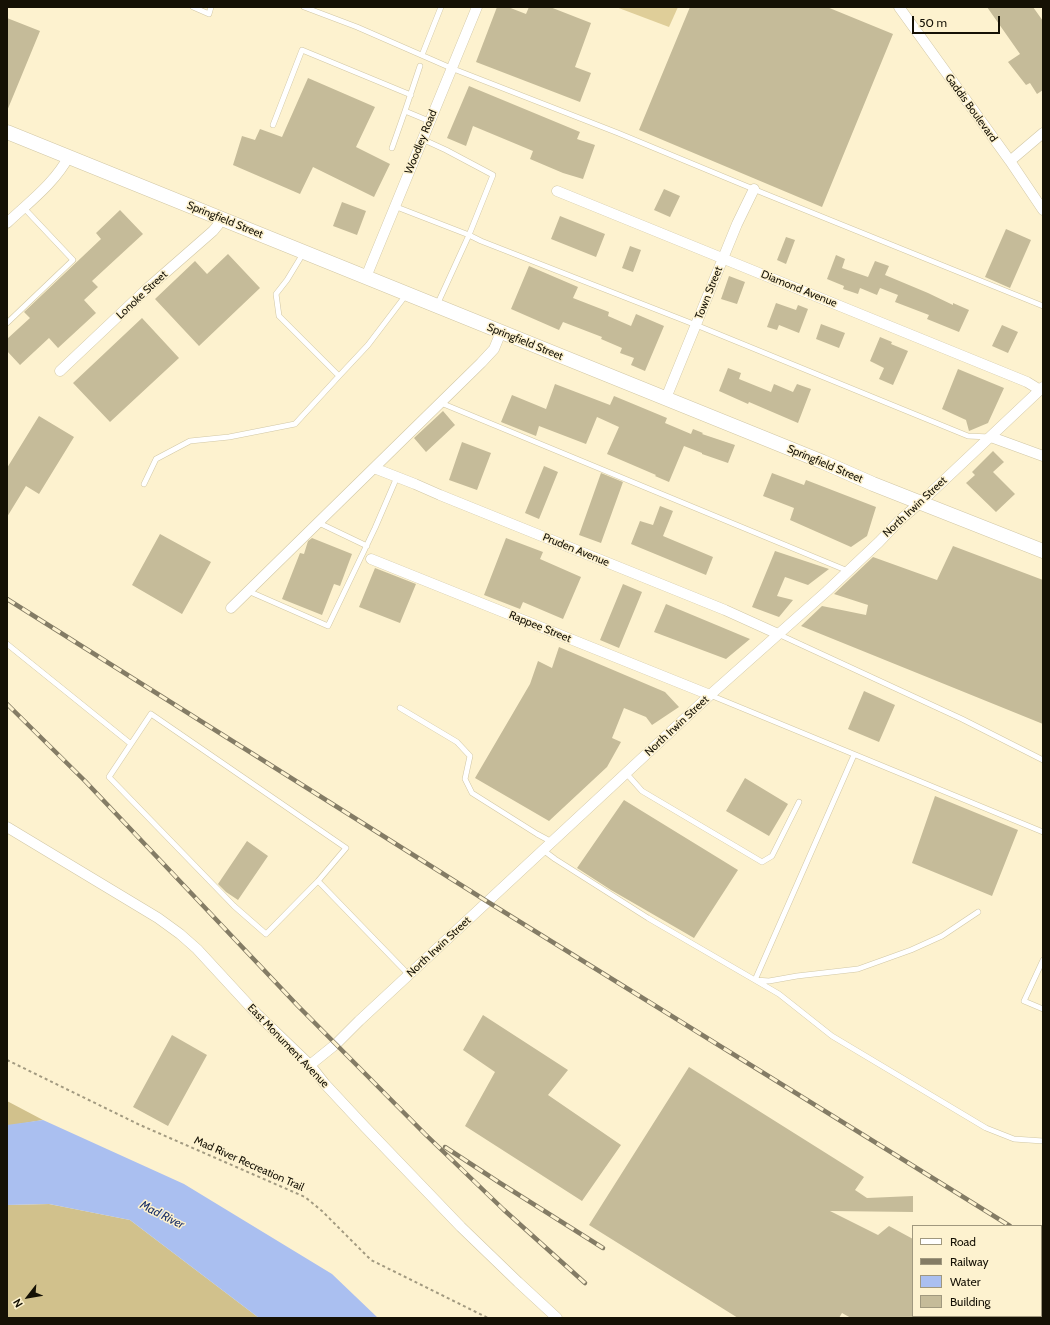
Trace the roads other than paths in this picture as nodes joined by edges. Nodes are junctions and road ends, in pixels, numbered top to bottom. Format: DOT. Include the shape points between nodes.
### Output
graph roads {
  1 [pos="193,7"];
  2 [pos="211,7"];
  3 [pos="304,7"];
  4 [pos="441,7"];
  5 [pos="477,7"];
  6 [pos="903,9"];
  7 [pos="422,55"];
  8 [pos="420,66"];
  9 [pos="451,68"];
  10 [pos="410,95"];
  11 [pos="405,111"];
  12 [pos="429,121"];
  13 [pos="274,125"];
  14 [pos="7,132"];
  15 [pos="1043,133"];
  16 [pos="422,139"];
  17 [pos="392,148"];
  18 [pos="69,156"];
  19 [pos="1010,161"];
  20 [pos="754,189"];
  21 [pos="557,191"];
  22 [pos="394,206"];
  23 [pos="24,208"];
  24 [pos="1043,210"];
  25 [pos="221,217"];
  26 [pos="7,223"];
  27 [pos="469,235"];
  28 [pos="304,252"];
  29 [pos="723,259"];
  30 [pos="366,277"];
  31 [pos="407,294"];
  32 [pos="436,306"];
  33 [pos="1043,306"];
  34 [pos="7,323"];
  35 [pos="696,325"];
  36 [pos="501,332"];
  37 [pos="60,371"];
  38 [pos="339,376"];
  39 [pos="1042,389"];
  40 [pos="666,398"];
  41 [pos="440,403"];
  42 [pos="991,437"];
  43 [pos="1043,456"];
  44 [pos="374,468"];
  45 [pos="397,477"];
  46 [pos="144,484"];
  47 [pos="921,502"];
  48 [pos="318,523"];
  49 [pos="367,546"];
  50 [pos="1043,551"];
  51 [pos="370,559"];
  52 [pos="848,571"];
  53 [pos="248,591"];
  54 [pos="231,608"];
  55 [pos="778,634"];
  56 [pos="7,644"];
  57 [pos="710,695"];
  58 [pos="400,708"];
  59 [pos="131,744"];
  60 [pos="854,754"];
  61 [pos="1043,760"];
  62 [pos="626,773"];
  63 [pos="799,802"];
  64 [pos="7,827"];
  65 [pos="1043,832"];
  66 [pos="552,842"];
  67 [pos="543,850"];
  68 [pos="318,881"];
  69 [pos="978,912"];
  70 [pos="1043,960"];
  71 [pos="409,975"];
  72 [pos="755,980"];
  73 [pos="1043,1009"];
  74 [pos="310,1064"];
  75 [pos="1043,1141"];
  76 [pos="557,1318"];
  1 -- 2 [label="lane" via="209,14"];
  3 -- 7 [label="lane"];
  4 -- 7 [label="lane"];
  5 -- 9 [label="street, Woodley Road"];
  6 -- 19 [label="street, Gaddis Boulevard"];
  7 -- 9 [label="lane"];
  8 -- 10 [label="lane"];
  9 -- 12 [label="street, Woodley Road"];
  9 -- 20 [label="lane"];
  10 -- 11 [label="lane"];
  10 -- 13 [label="lane" via="302,50"];
  11 -- 12 [label="lane"];
  11 -- 17 [label="lane"];
  12 -- 16 [label="street, Woodley Road"];
  14 -- 18 [label="main road, Springfield Street"];
  15 -- 19 [label="street"];
  16 -- 22 [label="street, Woodley Road"];
  16 -- 27 [label="lane" via="493,175"];
  18 -- 23 [label="street" via="63,167"];
  18 -- 25 [label="main road, Springfield Street"];
  19 -- 24 [label="street, Gaddis Boulevard"];
  20 -- 29 [label="street, Town Street"];
  20 -- 33 [label="lane"];
  21 -- 29 [label="street, Diamond Avenue"];
  22 -- 27 [label="lane"];
  22 -- 30 [label="street, Woodley Road"];
  23 -- 26 [label="street"];
  23 -- 34 [label="lane" via="73,260"];
  25 -- 28 [label="main road, Springfield Street"];
  25 -- 37 [label="street, Lonoke Street" via="213,231"];
  27 -- 32 [label="lane"];
  27 -- 35 [label="lane"];
  28 -- 30 [label="main road, Springfield Street"];
  28 -- 38 [label="lane" via="288,280 276,294 279,316"];
  29 -- 35 [label="street, Town Street"];
  29 -- 39 [label="street, Diamond Avenue"];
  30 -- 31 [label="main road, Springfield Street"];
  31 -- 32 [label="main road, Springfield Street"];
  31 -- 38 [label="lane" via="368,345"];
  32 -- 36 [label="main road, Springfield Street"];
  35 -- 40 [label="street, Town Street"];
  35 -- 42 [label="lane" via="968,436"];
  36 -- 40 [label="main road, Springfield Street"];
  36 -- 41 [label="street" via="494,349"];
  38 -- 46 [label="lane" via="295,424 229,437 190,440 156,459"];
  39 -- 42 [label="street, North Irwin Street"];
  40 -- 47 [label="main road, Springfield Street"];
  41 -- 44 [label="street"];
  41 -- 52 [label="lane"];
  42 -- 43 [label="street"];
  42 -- 47 [label="street, North Irwin Street"];
  44 -- 45 [label="street, Pruden Avenue"];
  44 -- 48 [label="street"];
  45 -- 49 [label="lane"];
  45 -- 55 [label="street, Pruden Avenue"];
  47 -- 50 [label="main road, Springfield Street"];
  47 -- 52 [label="street, North Irwin Street"];
  48 -- 49 [label="lane"];
  48 -- 53 [label="street"];
  49 -- 53 [label="lane" via="328,626"];
  51 -- 57 [label="street, Rappee Street"];
  52 -- 55 [label="street, North Irwin Street"];
  53 -- 54 [label="street"];
  55 -- 57 [label="street, North Irwin Street"];
  55 -- 61 [label="lane" via="962,719"];
  56 -- 59 [label="lane"];
  57 -- 60 [label="lane"];
  57 -- 62 [label="street, North Irwin Street"];
  58 -- 66 [label="lane" via="457,742 470,756 465,779 472,793"];
  59 -- 68 [label="lane" via="151,714 346,848"];
  59 -- 68 [label="lane" via="109,777 234,906 266,934"];
  60 -- 65 [label="lane"];
  60 -- 72 [label="lane"];
  62 -- 63 [label="lane" via="642,791 762,862 772,856"];
  62 -- 66 [label="street, North Irwin Street"];
  64 -- 74 [label="street, East Monument Avenue" via="158,918 180,934 256,1013"];
  66 -- 67 [label="street, North Irwin Street"];
  67 -- 71 [label="street, North Irwin Street"];
  67 -- 72 [label="lane" via="648,918"];
  68 -- 71 [label="lane"];
  69 -- 72 [label="lane" via="942,936 858,969 769,981"];
  70 -- 73 [label="lane" via="1024,1001"];
  71 -- 74 [label="street, North Irwin Street" via="336,1044"];
  72 -- 75 [label="lane" via="779,994 832,1036 986,1128 1014,1139"];
  74 -- 76 [label="street, East Monument Avenue" via="325,1084 461,1227"];
}
